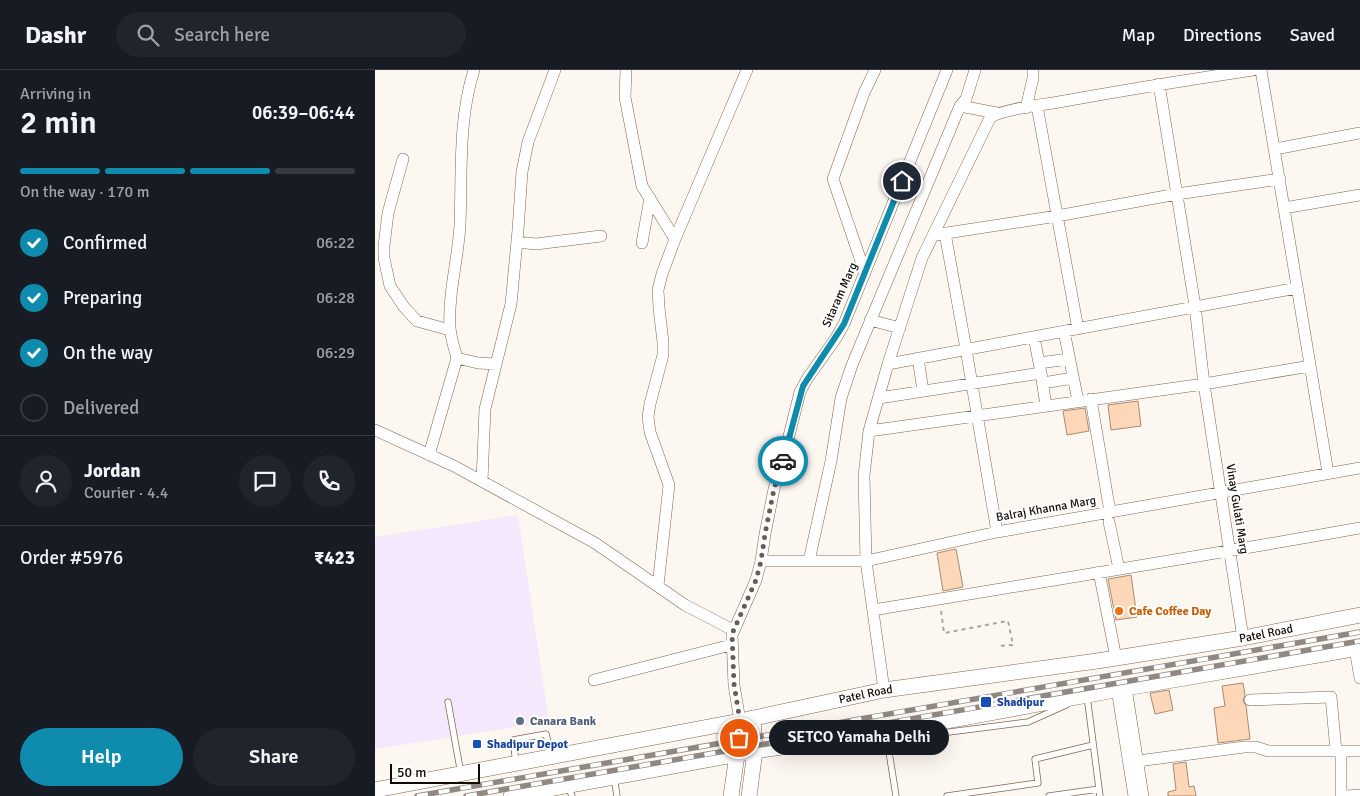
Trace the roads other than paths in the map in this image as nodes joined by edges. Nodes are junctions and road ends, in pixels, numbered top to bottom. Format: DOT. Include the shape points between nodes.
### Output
graph roads {
  1 [pos="474,70"];
  2 [pos="555,70"];
  3 [pos="625,70"];
  4 [pos="747,70"];
  5 [pos="875,70"];
  6 [pos="947,70"];
  7 [pos="975,70"];
  8 [pos="1033,70"];
  9 [pos="1163,70"];
  10 [pos="1253,70"];
  11 [pos="1261,70"];
  12 [pos="1163,83"];
  13 [pos="960,106"];
  14 [pos="1031,107"];
  15 [pos="997,113"];
  16 [pos="1360,133"];
  17 [pos="1275,149"];
  18 [pos="403,159"];
  19 [pos="1280,179"];
  20 [pos="1177,194"];
  21 [pos="1360,195"];
  22 [pos="650,198"];
  23 [pos="1283,208"];
  24 [pos="1057,216"];
  25 [pos="939,234"];
  26 [pos="601,236"];
  27 [pos="675,239"];
  28 [pos="517,242"];
  29 [pos="642,243"];
  30 [pos="865,273"];
  31 [pos="1297,288"];
  32 [pos="1195,306"];
  33 [pos="870,320"];
  34 [pos="900,328"];
  35 [pos="1078,329"];
  36 [pos="450,330"];
  37 [pos="1064,331"];
  38 [pos="1034,337"];
  39 [pos="967,349"];
  40 [pos="457,358"];
  41 [pos="918,358"];
  42 [pos="1069,358"];
  43 [pos="496,364"];
  44 [pos="888,364"];
  45 [pos="1310,366"];
  46 [pos="1041,373"];
  47 [pos="1073,378"];
  48 [pos="972,384"];
  49 [pos="1204,384"];
  50 [pos="923,391"];
  51 [pos="879,398"];
  52 [pos="1091,400"];
  53 [pos="1078,402"];
  54 [pos="1046,406"];
  55 [pos="977,415"];
  56 [pos="375,430"];
  57 [pos="869,431"];
  58 [pos="429,455"];
  59 [pos="1360,468"];
  60 [pos="1328,473"];
  61 [pos="482,481"];
  62 [pos="1221,492"];
  63 [pos="1109,517"];
  64 [pos="1360,528"];
  65 [pos="997,532"];
  66 [pos="1230,551"];
  67 [pos="761,561"];
  68 [pos="809,561"];
  69 [pos="866,561"];
  70 [pos="1119,569"];
  71 [pos="1099,572"];
  72 [pos="658,586"];
  73 [pos="873,610"];
  74 [pos="1360,615"];
  75 [pos="733,630"];
  76 [pos="1243,638"];
  77 [pos="731,645"];
  78 [pos="1357,648"];
  79 [pos="1116,658"];
  80 [pos="1360,678"];
  81 [pos="594,680"];
  82 [pos="1122,688"];
  83 [pos="884,690"];
  84 [pos="1087,695"];
  85 [pos="1250,700"];
  86 [pos="448,702"];
  87 [pos="747,719"];
  88 [pos="886,732"];
  89 [pos="1093,745"];
  90 [pos="755,751"];
  91 [pos="1338,751"];
  92 [pos="1360,752"];
  93 [pos="737,755"];
  94 [pos="552,756"];
  95 [pos="1138,761"];
  96 [pos="516,763"];
  97 [pos="461,774"];
  98 [pos="614,777"];
  99 [pos="1099,789"];
  100 [pos="375,790"];
  101 [pos="570,791"];
  102 [pos="511,796"];
  103 [pos="617,796"];
  104 [pos="731,796"];
  105 [pos="749,796"];
  106 [pos="896,796"];
  107 [pos="947,796"];
  108 [pos="1049,796"];
  109 [pos="1100,796"];
  110 [pos="1134,796"];
  111 [pos="1143,796"];
  112 [pos="1341,796"];
  1 -- 36 [label="street" via="463,115 460,226"];
  2 -- 28 [label="street" via="525,154"];
  3 -- 22 [label="street" via="625,97 643,186"];
  4 -- 27 [label="street"];
  5 -- 30 [label="street" via="833,179"];
  6 -- 30 [label="street, Sitaram Marg"];
  7 -- 13 [label="street" via="966,99"];
  8 -- 14 [label="street"];
  9 -- 12 [label="street, Vinay Gulati Marg"];
  10 -- 12 [label="street"];
  11 -- 17 [label="street"];
  12 -- 14 [label="street"];
  12 -- 20 [label="street, Vinay Gulati Marg"];
  13 -- 15 [label="street"];
  13 -- 33 [label="street"];
  14 -- 15 [label="street"];
  14 -- 24 [label="street"];
  15 -- 25 [label="street" via="987,123"];
  16 -- 17 [label="street"];
  17 -- 19 [label="street"];
  18 -- 36 [label="street" via="384,246 383,258 390,286 417,321"];
  19 -- 20 [label="street"];
  19 -- 23 [label="street"];
  20 -- 24 [label="street"];
  20 -- 32 [label="street, Vinay Gulati Marg"];
  21 -- 23 [label="street"];
  22 -- 27 [label="street"];
  22 -- 29 [label="street"];
  23 -- 31 [label="street"];
  24 -- 25 [label="street"];
  24 -- 35 [label="street"];
  25 -- 34 [label="street" via="922,258"];
  25 -- 39 [label="street"];
  26 -- 28 [label="street" via="536,244"];
  27 -- 72 [label="street" via="658,290 664,348 648,416 650,432 669,485"];
  28 -- 43 [label="street" via="511,304"];
  30 -- 67 [label="street, Sitaram Marg" via="844,324 801,392 774,489"];
  31 -- 32 [label="street"];
  31 -- 45 [label="street"];
  32 -- 35 [label="street"];
  32 -- 49 [label="street, Vinay Gulati Marg"];
  33 -- 34 [label="street"];
  33 -- 68 [label="street" via="841,398"];
  34 -- 44 [label="street"];
  35 -- 37 [label="street"];
  36 -- 40 [label="street"];
  37 -- 38 [label="street"];
  37 -- 42 [label="street"];
  38 -- 39 [label="street"];
  38 -- 46 [label="street"];
  39 -- 41 [label="street"];
  39 -- 48 [label="street"];
  40 -- 43 [label="street"];
  40 -- 58 [label="street"];
  41 -- 44 [label="street"];
  41 -- 50 [label="street"];
  42 -- 46 [label="street"];
  42 -- 47 [label="street"];
  43 -- 61 [label="street" via="485,409"];
  44 -- 51 [label="street"];
  45 -- 49 [label="street"];
  45 -- 60 [label="street"];
  46 -- 47 [label="street"];
  46 -- 48 [label="street"];
  46 -- 54 [label="street"];
  47 -- 53 [label="street"];
  48 -- 50 [label="street"];
  48 -- 55 [label="street"];
  49 -- 52 [label="street"];
  49 -- 62 [label="street, Vinay Gulati Marg"];
  50 -- 51 [label="street"];
  51 -- 57 [label="street"];
  52 -- 53 [label="street"];
  52 -- 63 [label="street"];
  53 -- 54 [label="street"];
  54 -- 55 [label="street"];
  55 -- 57 [label="street"];
  55 -- 65 [label="street"];
  56 -- 58 [label="street"];
  57 -- 69 [label="street" via="864,476"];
  58 -- 61 [label="street"];
  59 -- 60 [label="street, Balraj Khanna Marg"];
  60 -- 62 [label="street, Balraj Khanna Marg"];
  61 -- 72 [label="street" via="595,543"];
  62 -- 63 [label="street, Balraj Khanna Marg"];
  62 -- 66 [label="street, Vinay Gulati Marg"];
  63 -- 65 [label="street, Balraj Khanna Marg"];
  63 -- 70 [label="street"];
  64 -- 66 [label="street"];
  65 -- 69 [label="street, Balraj Khanna Marg"];
  66 -- 70 [label="street"];
  66 -- 76 [label="street, Vinay Gulati Marg"];
  67 -- 68 [label="street, Balraj Khanna Marg"];
  67 -- 75 [label="street, Sitaram Marg" via="756,580"];
  68 -- 69 [label="street, Balraj Khanna Marg"];
  69 -- 73 [label="street"];
  70 -- 71 [label="street"];
  71 -- 73 [label="street"];
  71 -- 79 [label="street"];
  72 -- 75 [label="street" via="685,605"];
  73 -- 83 [label="street"];
  74 -- 76 [label="main road, Patel Road"];
  75 -- 77 [label="street, Sitaram Marg"];
  76 -- 79 [label="main road, Patel Road"];
  77 -- 81 [label="street"];
  77 -- 87 [label="street, Sitaram Marg" via="734,684"];
  78 -- 80 [label="street"];
  78 -- 82 [label="main road"];
  79 -- 83 [label="main road, Patel Road"];
  82 -- 84 [label="main road"];
  82 -- 95 [label="street"];
  82 -- 110 [label="street"];
  83 -- 87 [label="main road, Patel Road"];
  84 -- 88 [label="main road"];
  84 -- 89 [label="lane"];
  85 -- 91 [label="street" via="1331,697"];
  86 -- 97 [label="lane"];
  87 -- 90 [label="main road"];
  87 -- 93 [label="main road"];
  87 -- 94 [label="main road, Patel Road"];
  88 -- 90 [label="main road"];
  88 -- 106 [label="lane"];
  89 -- 99 [label="lane"];
  89 -- 107 [label="lane" via="1035,759 1038,783"];
  90 -- 93 [label="main road"];
  90 -- 105 [label="main road"];
  91 -- 92 [label="street"];
  91 -- 95 [label="street" via="1268,751 1245,747"];
  91 -- 112 [label="street"];
  93 -- 98 [label="main road"];
  93 -- 104 [label="main road"];
  94 -- 96 [label="main road, Patel Road"];
  94 -- 96 [label="lane" via="546,734 513,740"];
  95 -- 111 [label="street"];
  96 -- 97 [label="main road, Patel Road"];
  97 -- 100 [label="main road, Patel Road"];
  98 -- 101 [label="main road"];
  98 -- 103 [label="lane"];
  99 -- 108 [label="lane"];
  99 -- 109 [label="lane"];
  101 -- 102 [label="main road"];
}
